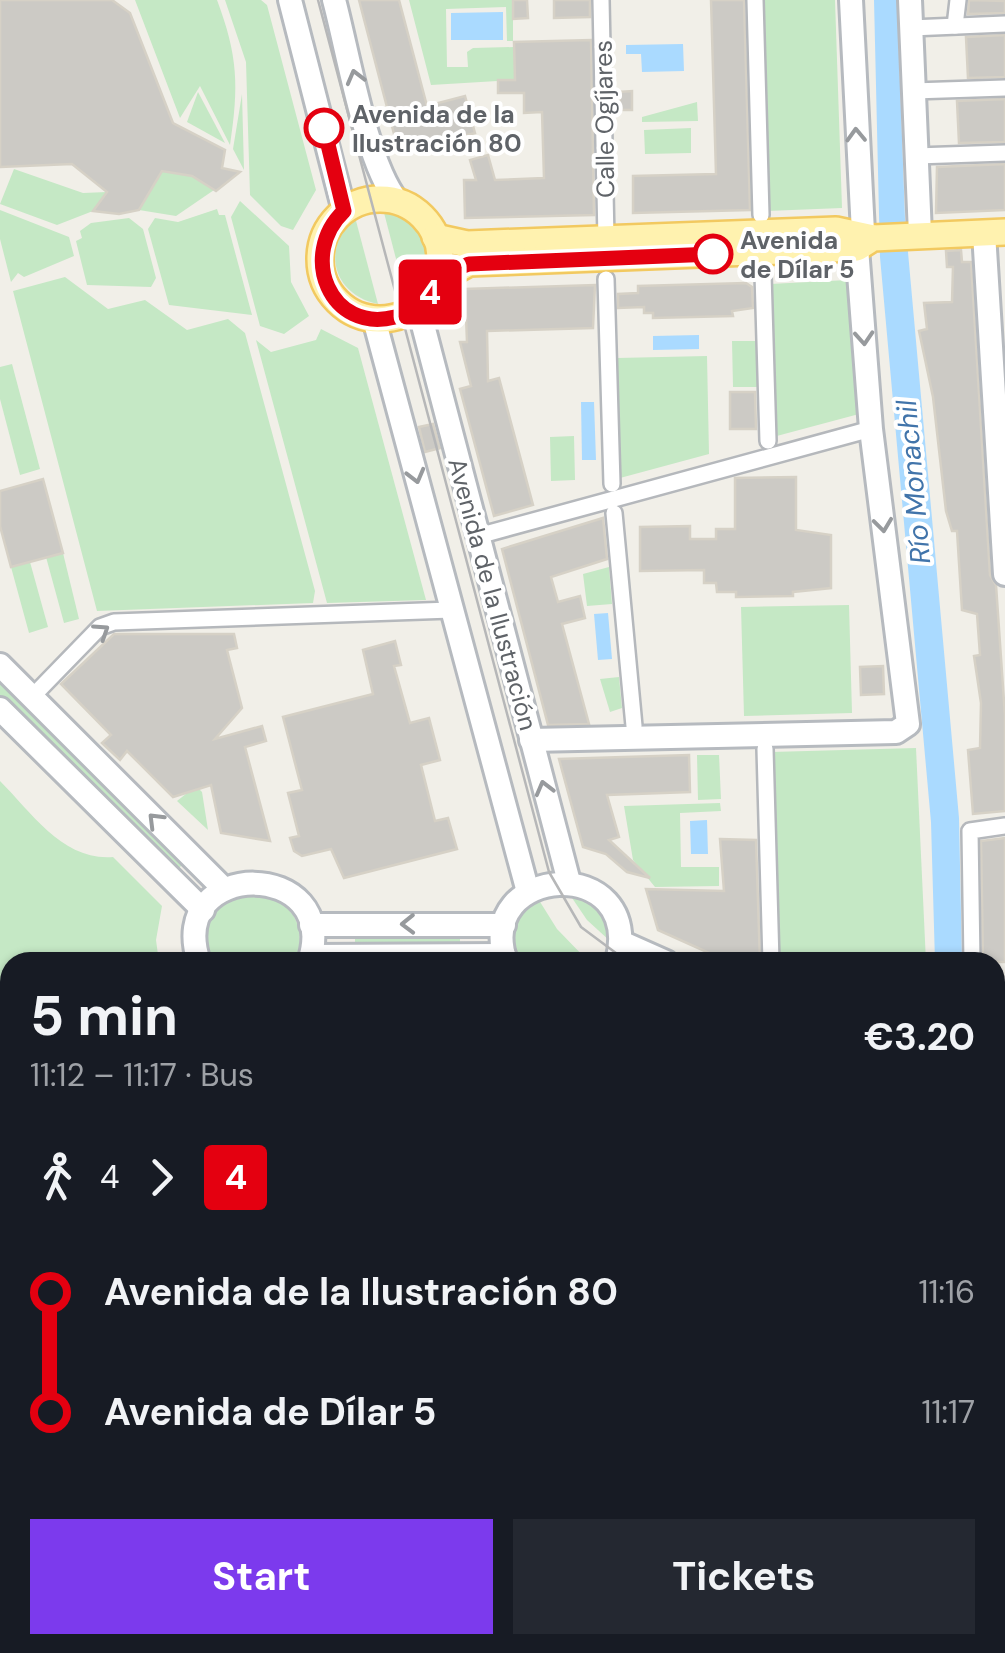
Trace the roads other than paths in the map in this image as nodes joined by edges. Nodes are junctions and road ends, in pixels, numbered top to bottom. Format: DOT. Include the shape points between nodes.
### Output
graph roads {
  1 [pos="290,0"];
  2 [pos="334,0"];
  3 [pos="601,0"];
  4 [pos="755,0"];
  5 [pos="851,0"];
  6 [pos="910,0"];
  7 [pos="958,0"];
  8 [pos="1005,24"];
  9 [pos="955,26"];
  10 [pos="911,28"];
  11 [pos="1005,88"];
  12 [pos="913,91"];
  13 [pos="1005,153"];
  14 [pos="916,156"];
  15 [pos="397,202"];
  16 [pos="344,211"];
  17 [pos="762,215"];
  18 [pos="994,233"];
  19 [pos="916,234"];
  20 [pos="436,237"];
  21 [pos="606,238"];
  22 [pos="868,239"];
  23 [pos="763,274"];
  24 [pos="606,279"];
  25 [pos="436,280"];
  26 [pos="418,306"];
  27 [pos="997,310"];
  28 [pos="374,319"];
  29 [pos="1000,385"];
  30 [pos="870,429"];
  31 [pos="768,441"];
  32 [pos="1001,456"];
  33 [pos="612,484"];
  34 [pos="614,513"];
  35 [pos="1003,528"];
  36 [pos="478,536"];
  37 [pos="1005,574"];
  38 [pos="451,610"];
  39 [pos="0,666"];
  40 [pos="32,697"];
  41 [pos="0,708"];
  42 [pos="634,726"];
  43 [pos="532,740"];
  44 [pos="765,742"];
  45 [pos="1005,826"];
  46 [pos="569,882"];
  47 [pos="224,888"];
  48 [pos="528,892"];
  49 [pos="204,910"];
  50 [pos="311,925"];
  51 [pos="504,925"];
  52 [pos="198,952"];
  53 [pos="311,952"];
  54 [pos="505,952"];
  55 [pos="619,952"];
  56 [pos="771,952"];
  57 [pos="972,952"];
  1 -- 16 [label="main road"];
  15 -- 2 [label="main road, one-way" via="377,160"];
  3 -- 21 [label="street, Calle Ogíjares"];
  4 -- 17 [label="street"];
  22 -- 5 [label="main road, one-way"];
  6 -- 10 [label="main road"];
  7 -- 9 [label="street"];
  8 -- 9 [label="street"];
  9 -- 10 [label="street"];
  10 -- 12 [label="main road"];
  11 -- 12 [label="street"];
  12 -- 14 [label="main road"];
  13 -- 14 [label="street"];
  14 -- 19 [label="main road"];
  15 -- 16 [label="main road" via="371,200"];
  15 -- 20 [label="main road" via="426,221"];
  16 -- 28 [label="main road" via="324,238 321,270 336,300"];
  18 -- 19 [label="main road"];
  18 -- 27 [label="main road"];
  19 -- 22 [label="main road"];
  20 -- 21 [label="main road" via="467,244"];
  20 -- 25 [label="main road"];
  21 -- 22 [label="main road"];
  22 -- 25 [label="main road" via="469,264"];
  22 -- 30 [label="main road, one-way"];
  23 -- 31 [label="street"];
  24 -- 33 [label="street"];
  25 -- 26 [label="main road"];
  26 -- 28 [label="main road"];
  26 -- 36 [label="main road, Avenida de la Ilustración"];
  27 -- 29 [label="main road"];
  28 -- 38 [label="main road, Avenida de la Ilustración, one-way"];
  29 -- 32 [label="main road"];
  30 -- 36 [label="street"];
  30 -- 44 [label="main road, one-way" via="908,724 903,730"];
  32 -- 35 [label="main road"];
  34 -- 42 [label="street"];
  35 -- 37 [label="main road"];
  36 -- 43 [label="main road, Avenida de la Ilustración"];
  40 -- 38 [label="street, one-way" via="100,627 114,622"];
  38 -- 48 [label="main road, Avenida de la Ilustración"];
  39 -- 40 [label="main road"];
  47 -- 40 [label="main road, one-way"];
  41 -- 49 [label="main road"];
  43 -- 44 [label="main road"];
  46 -- 43 [label="main road, Avenida de la Ilustración, one-way"];
  44 -- 56 [label="street"];
  45 -- 57 [label="street" via="970,831"];
  46 -- 48 [label="main road"];
  46 -- 55 [label="main road" via="606,902 617,920"];
  47 -- 49 [label="main road"];
  47 -- 50 [label="main road" via="274,885 297,900"];
  48 -- 51 [label="main road"];
  49 -- 52 [label="main road" via="195,933"];
  51 -- 50 [label="main road, one-way"];
  50 -- 53 [label="main road"];
  51 -- 54 [label="main road"];
}
